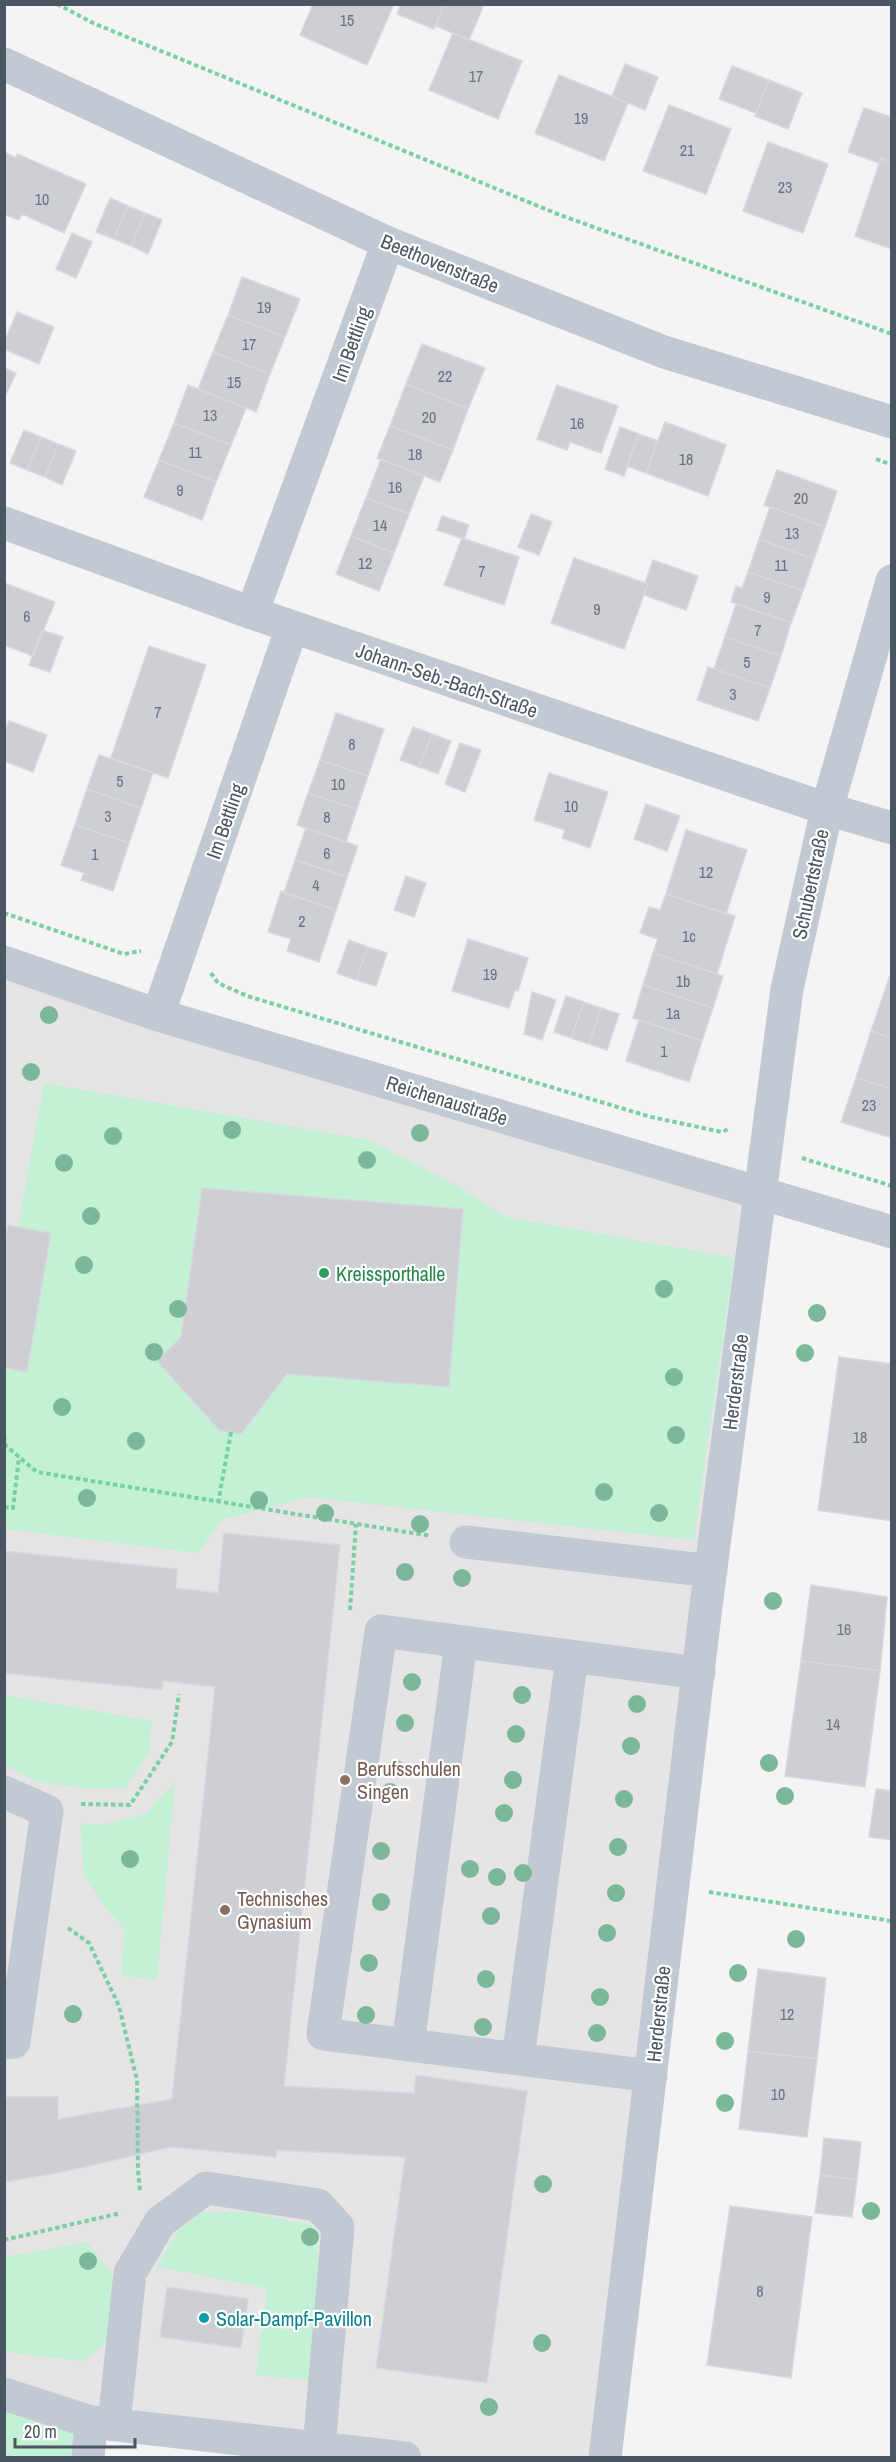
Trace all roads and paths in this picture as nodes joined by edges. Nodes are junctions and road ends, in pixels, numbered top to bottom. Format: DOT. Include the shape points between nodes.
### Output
graph roads {
  1 [pos="57,4"];
  2 [pos="4,64"];
  3 [pos="388,243"];
  4 [pos="891,334"];
  5 [pos="891,422"];
  6 [pos="4,523"];
  7 [pos="891,581"];
  8 [pos="252,613"];
  9 [pos="292,627"];
  10 [pos="827,809"];
  11 [pos="891,828"];
  12 [pos="4,913"];
  13 [pos="185,937"];
  14 [pos="4,962"];
  15 [pos="158,1015"];
  16 [pos="768,1126"];
  17 [pos="891,1186"];
  18 [pos="759,1193"];
  19 [pos="891,1232"];
  20 [pos="231,1432"];
  21 [pos="4,1436"];
  22 [pos="19,1456"];
  23 [pos="218,1503"];
  24 [pos="4,1507"];
  25 [pos="466,1542"];
  26 [pos="711,1571"];
  27 [pos="461,1642"];
  28 [pos="572,1657"];
  29 [pos="699,1673"];
  30 [pos="179,1694"];
  31 [pos="4,1792"];
  32 [pos="47,1811"];
  33 [pos="672,1887"];
  34 [pos="32,1914"];
  35 [pos="891,1921"];
  36 [pos="4,2043"];
  37 [pos="408,2045"];
  38 [pos="518,2059"];
  39 [pos="651,2076"];
  40 [pos="142,2209"];
  41 [pos="4,2240"];
  42 [pos="146,2246"];
  43 [pos="4,2394"];
  44 [pos="103,2423"];
  45 [pos="319,2448"];
  46 [pos="88,2457"];
  47 [pos="405,2457"];
  48 [pos="605,2457"];
  1 -- 4 [label="path" via="560,215"];
  2 -- 3 [label="street, Beethovenstraße"];
  3 -- 5 [label="street, Beethovenstraße" via="664,352"];
  3 -- 8 [label="street, Im Bettling"];
  6 -- 8 [label="street, Johann-Seb.-Bach-Straße"];
  7 -- 10 [label="street, Schubertstraße"];
  8 -- 9 [label="street, Johann-Seb.-Bach-Straße"];
  9 -- 10 [label="street, Johann-Seb.-Bach-Straße"];
  9 -- 13 [label="street, Im Bettling"];
  10 -- 11 [label="street, Johann-Seb.-Bach-Straße"];
  10 -- 16 [label="street, Schubertstraße" via="787,989"];
  12 -- 13 [label="path" via="124,954 156,949"];
  13 -- 15 [label="street, Im Bettling"];
  13 -- 16 [label="path" via="218,983 247,996 651,1117 722,1132 741,1123"];
  14 -- 15 [label="street, Reichenaustraße"];
  15 -- 18 [label="street, Reichenaustraße"];
  16 -- 17 [label="path" via="802,1157"];
  16 -- 18 [label="street, Schubertstraße"];
  18 -- 19 [label="street, Reichenaustraße"];
  18 -- 26 [label="street, Herderstraße"];
  20 -- 23 [label="path"];
  21 -- 22 [label="path" via="6,1446"];
  22 -- 23 [label="path" via="37,1472"];
  22 -- 24 [label="path" via="13,1508"];
  23 -- 25 [label="path"];
  25 -- 26 [label="street"];
  26 -- 29 [label="street, Herderstraße"];
  27 -- 28 [label="street"];
  27 -- 37 [label="street"];
  27 -- 37 [label="street" via="381,1631 323,2034"];
  28 -- 29 [label="street"];
  28 -- 38 [label="street"];
  29 -- 33 [label="street, Herderstraße"];
  30 -- 32 [label="path" via="172,1742 130,1805 62,1804"];
  31 -- 32 [label="street"];
  32 -- 34 [label="street"];
  33 -- 35 [label="path"];
  33 -- 39 [label="street, Herderstraße"];
  34 -- 36 [label="street" via="14,2042"];
  34 -- 40 [label="path" via="54,1918 88,1942 119,2006 136,2080"];
  37 -- 38 [label="street"];
  38 -- 39 [label="street"];
  39 -- 48 [label="street, Herderstraße"];
  40 -- 41 [label="path"];
  40 -- 42 [label="path"];
  42 -- 44 [label="street" via="130,2273"];
  42 -- 45 [label="street" via="160,2222 206,2188 318,2205 338,2227"];
  43 -- 44 [label="street"];
  44 -- 45 [label="street"];
  44 -- 46 [label="street"];
  45 -- 47 [label="street"];
}
